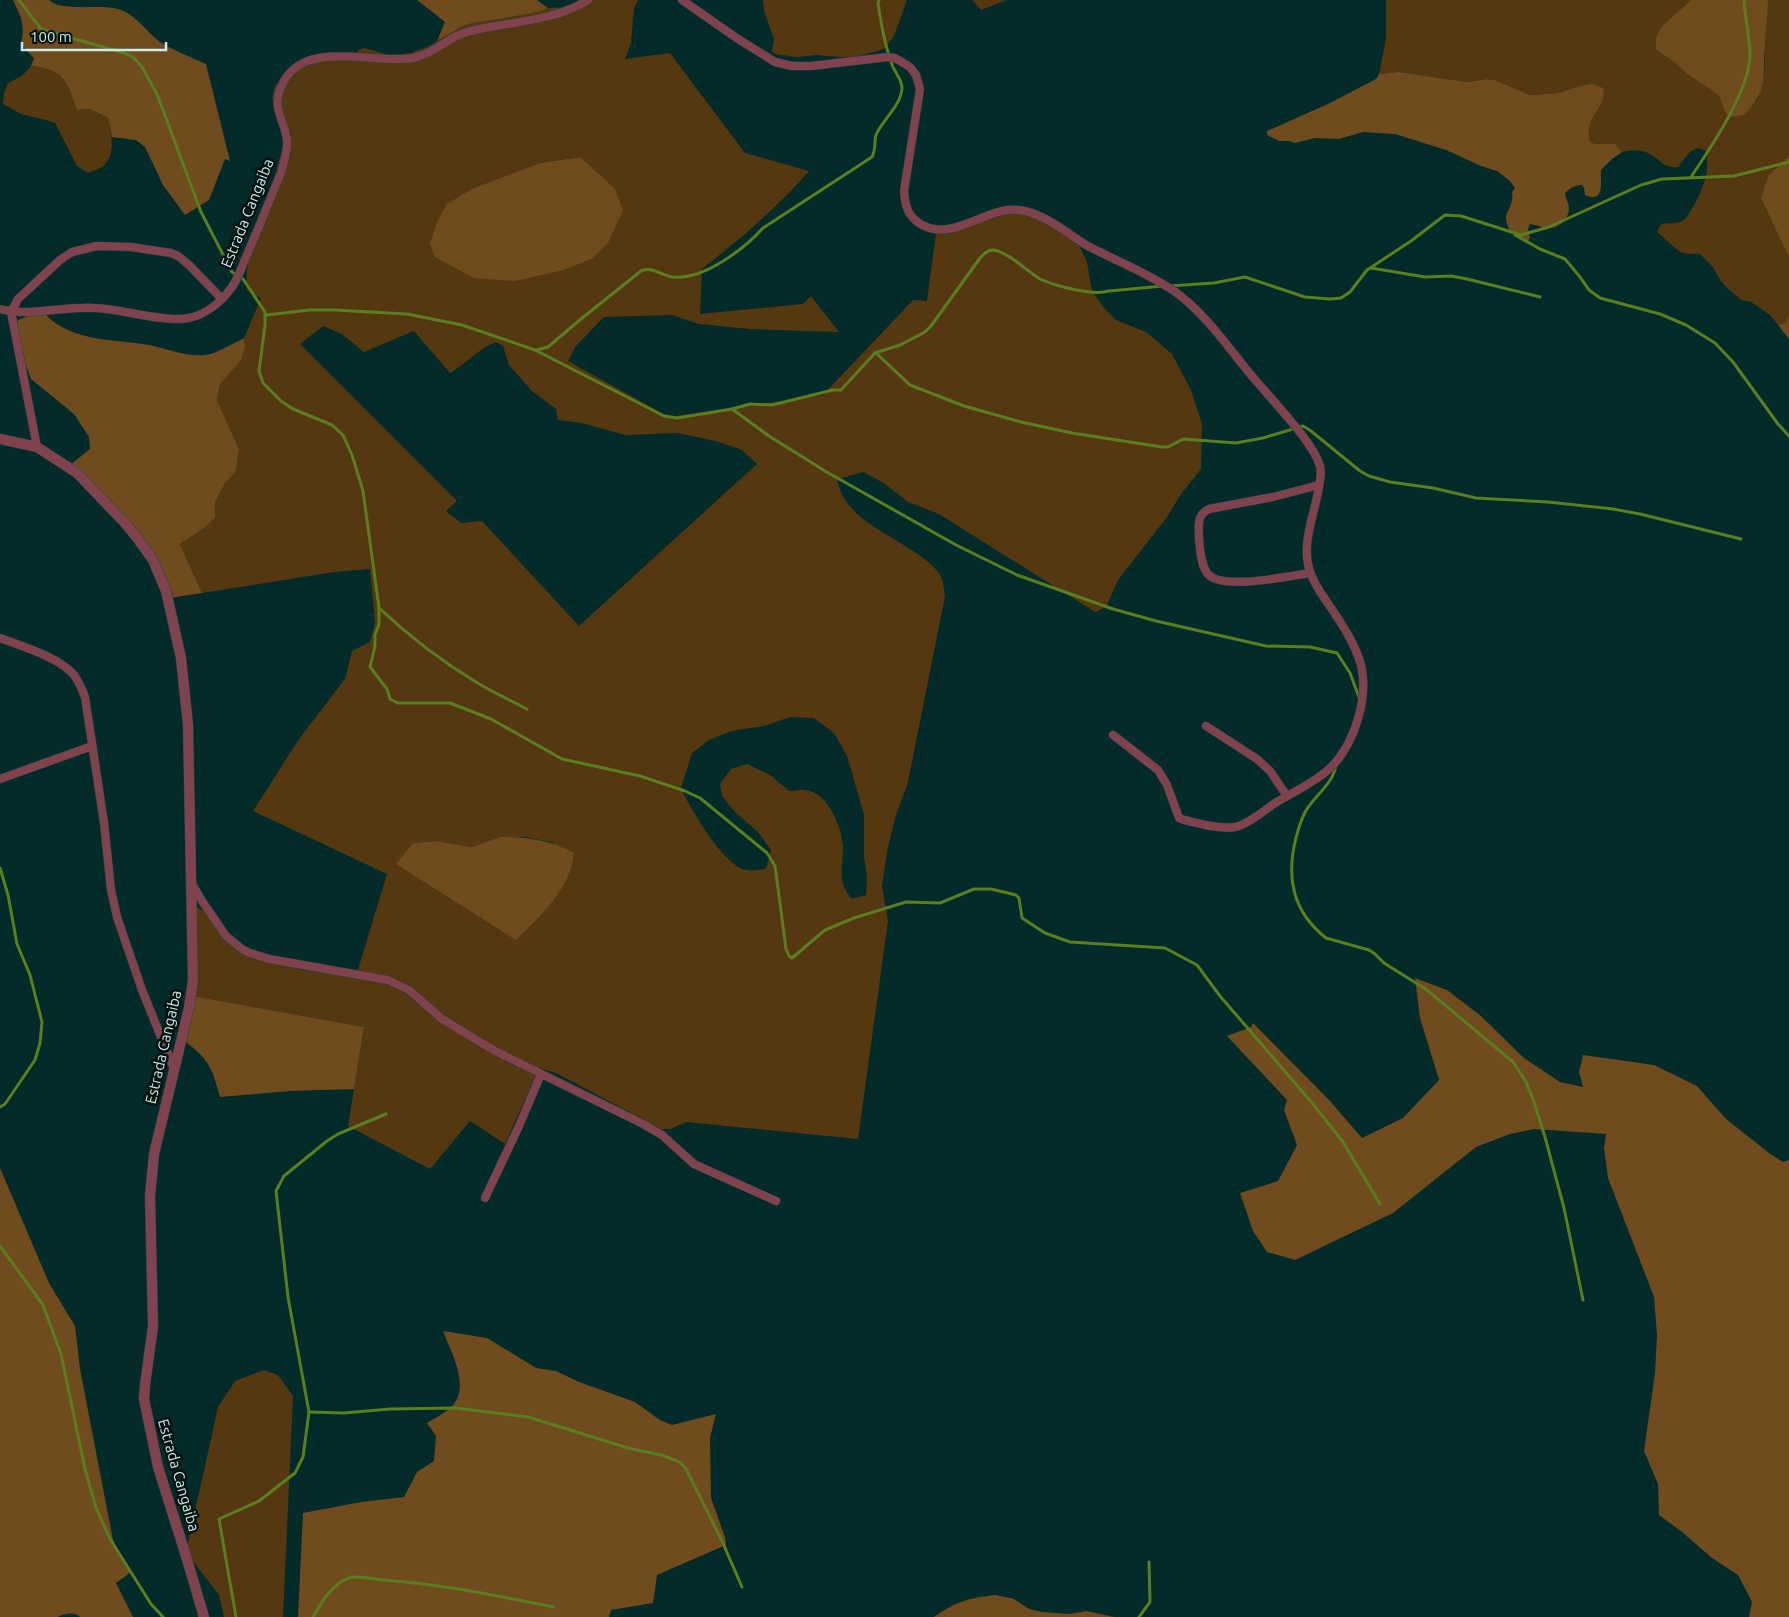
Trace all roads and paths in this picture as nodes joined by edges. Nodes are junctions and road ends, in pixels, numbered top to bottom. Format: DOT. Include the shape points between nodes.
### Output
graph roads {
  1 [pos="588,0"];
  2 [pos="682,0"];
  3 [pos="222,299"];
  4 [pos="0,309"];
  5 [pos="11,312"];
  6 [pos="0,438"];
  7 [pos="37,447"];
  8 [pos="1319,485"];
  9 [pos="1310,573"];
  10 [pos="0,638"];
  11 [pos="1206,726"];
  12 [pos="1113,735"];
  13 [pos="92,746"];
  14 [pos="0,780"];
  15 [pos="1287,796"];
  16 [pos="191,882"];
  17 [pos="174,1069"];
  18 [pos="541,1074"];
  19 [pos="485,1198"];
  20 [pos="776,1201"];
  21 [pos="204,1617"];
  1 -- 3 [label="street, Estrada Cangaiba" via="536,20 466,32 436,50 414,58 333,57 316,59 296,68 284,82 278,98 279,116 287,139 281,173 235,282"];
  2 -- 8 [label="street" via="775,62 811,66 888,57 910,67 920,89 904,190 911,216 926,227 941,230 1005,210 1028,211 1174,291 1219,335 1302,435 1319,462"];
  3 -- 5 [label="street, Estrada Cangaiba" via="202,314 180,319 94,308"];
  3 -- 5 [label="street" via="189,265 171,253 97,246 72,252 60,260 18,299"];
  4 -- 5 [label="street, Estrada Cangaiba"];
  5 -- 7 [label="street"];
  6 -- 7 [label="street, Estrada Cangaiba"];
  7 -- 16 [label="street, Estrada Cangaiba" via="77,473 125,522 152,560 166,591 181,658 186,700"];
  8 -- 9 [label="street" via="1307,544"];
  8 -- 9 [label="street" via="1209,509 1198,520 1204,568 1216,580 1234,583"];
  9 -- 15 [label="street" via="1354,646 1364,682 1363,697 1343,752 1330,768"];
  10 -- 13 [label="street" via="57,661 75,676 84,697"];
  11 -- 15 [label="street" via="1257,759 1270,771"];
  12 -- 15 [label="street" via="1158,770 1167,785 1176,813 1184,820 1234,828"];
  13 -- 14 [label="street"];
  13 -- 17 [label="street" via="117,917"];
  16 -- 17 [label="street, Estrada Cangaiba" via="193,980"];
  16 -- 18 [label="street" via="219,928 242,949 269,959 399,984 461,1032"];
  17 -- 21 [label="street, Estrada Cangaiba" via="154,1154 150,1196 153,1326 144,1399 158,1467"];
  18 -- 19 [label="street"];
  18 -- 20 [label="street" via="662,1135 694,1164"];
}
